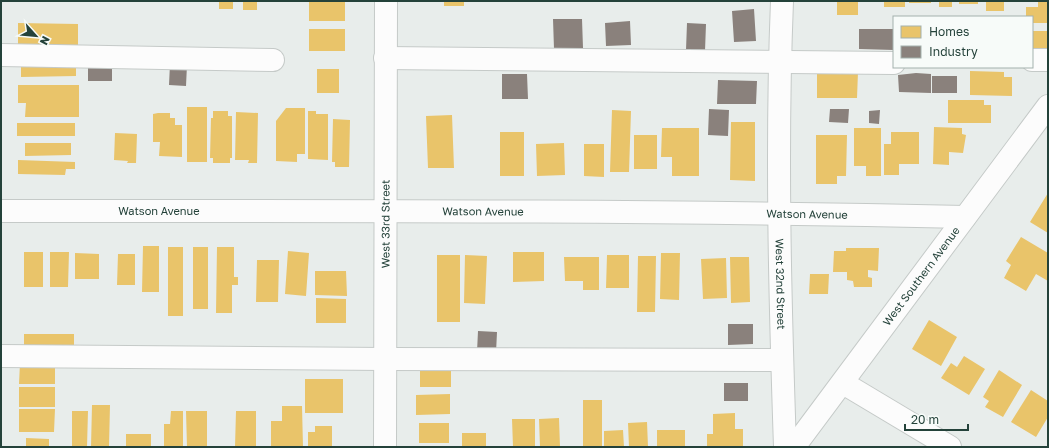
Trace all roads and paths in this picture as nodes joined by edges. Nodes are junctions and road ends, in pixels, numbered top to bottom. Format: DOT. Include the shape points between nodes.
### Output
graph roads {
  1 [pos="386,1"];
  2 [pos="782,1"];
  3 [pos="1,56"];
  4 [pos="385,58"];
  5 [pos="273,60"];
  6 [pos="1033,60"];
  7 [pos="1048,60"];
  8 [pos="780,62"];
  9 [pos="893,63"];
  10 [pos="1048,106"];
  11 [pos="1,211"];
  12 [pos="384,212"];
  13 [pos="780,214"];
  14 [pos="965,217"];
  15 [pos="1,356"];
  16 [pos="385,359"];
  17 [pos="782,360"];
  18 [pos="843,383"];
  19 [pos="385,447"];
  20 [pos="786,447"];
  21 [pos="794,447"];
  22 [pos="950,447"];
  1 -- 4 [label="street, West 33rd Street"];
  2 -- 8 [label="street, West 32nd Street"];
  3 -- 5 [label="street"];
  4 -- 8 [label="street"];
  4 -- 12 [label="street, West 33rd Street"];
  6 -- 7 [label="street"];
  8 -- 9 [label="street"];
  8 -- 13 [label="street, West 32nd Street"];
  10 -- 14 [label="street, West Southern Avenue"];
  11 -- 12 [label="street, Watson Avenue"];
  12 -- 13 [label="street, Watson Avenue"];
  12 -- 16 [label="street, West 33rd Street"];
  13 -- 14 [label="street, Watson Avenue"];
  13 -- 17 [label="street, West 32nd Street"];
  14 -- 18 [label="street, West Southern Avenue"];
  15 -- 16 [label="street"];
  16 -- 17 [label="street"];
  16 -- 19 [label="street, West 33rd Street"];
  17 -- 20 [label="street, West 32nd Street"];
  18 -- 21 [label="street, West Southern Avenue"];
  18 -- 22 [label="street"];
}
